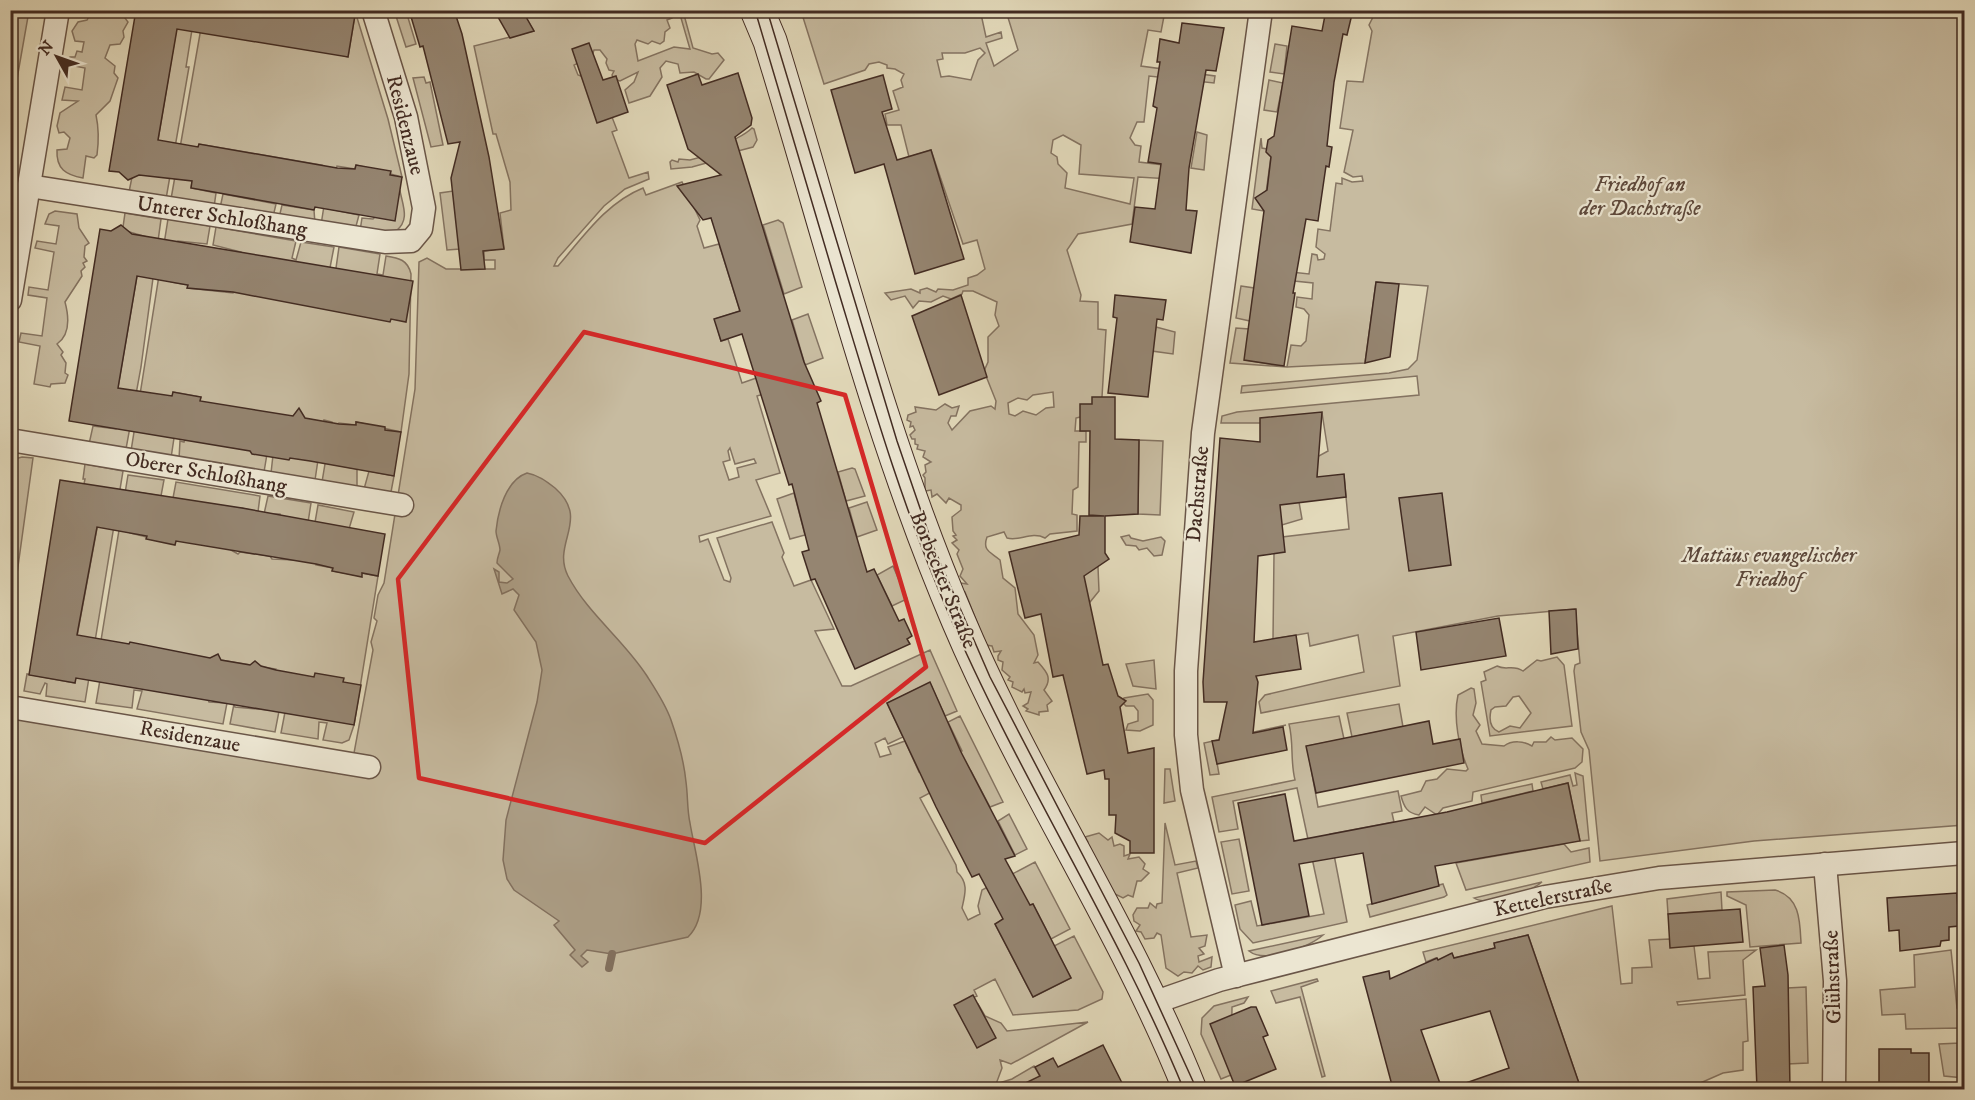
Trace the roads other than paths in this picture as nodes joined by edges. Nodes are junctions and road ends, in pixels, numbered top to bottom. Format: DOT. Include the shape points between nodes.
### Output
graph roads {
  1 [pos="58,10"];
  2 [pos="373,10"];
  3 [pos="757,10"];
  4 [pos="1261,10"];
  5 [pos="768,26"];
  6 [pos="29,186"];
  7 [pos="415,239"];
  8 [pos="10,300"];
  9 [pos="10,440"];
  10 [pos="402,505"];
  11 [pos="10,707"];
  12 [pos="369,767"];
  13 [pos="1965,853"];
  14 [pos="1825,864"];
  15 [pos="1236,976"];
  16 [pos="1153,1003"];
  17 [pos="1190,1089"];
  18 [pos="1834,1089"];
  1 -- 6 [label="street"];
  2 -- 7 [label="street, Residenzaue" via="403,106 419,179 424,218"];
  3 -- 5 [label="street, Borbecker Straße"];
  4 -- 15 [label="street, Dachstraße" via="1202,443 1186,670 1186,735 1192,790"];
  5 -- 16 [label="street, Borbecker Straße" via="882,414 928,548 996,703"];
  6 -- 7 [label="street, Unterer Schloßhang" via="393,243"];
  6 -- 8 [label="street"];
  9 -- 10 [label="street, Oberer Schloßhang"];
  11 -- 12 [label="street, Residenzaue"];
  13 -- 14 [label="street, Kettelerstraße"];
  14 -- 15 [label="street, Kettelerstraße" via="1659,878 1545,897"];
  14 -- 18 [label="street, Glühstraße" via="1835,981"];
  15 -- 16 [label="street, Kettelerstraße"];
  16 -- 17 [label="street, Borbecker Straße"];
}
